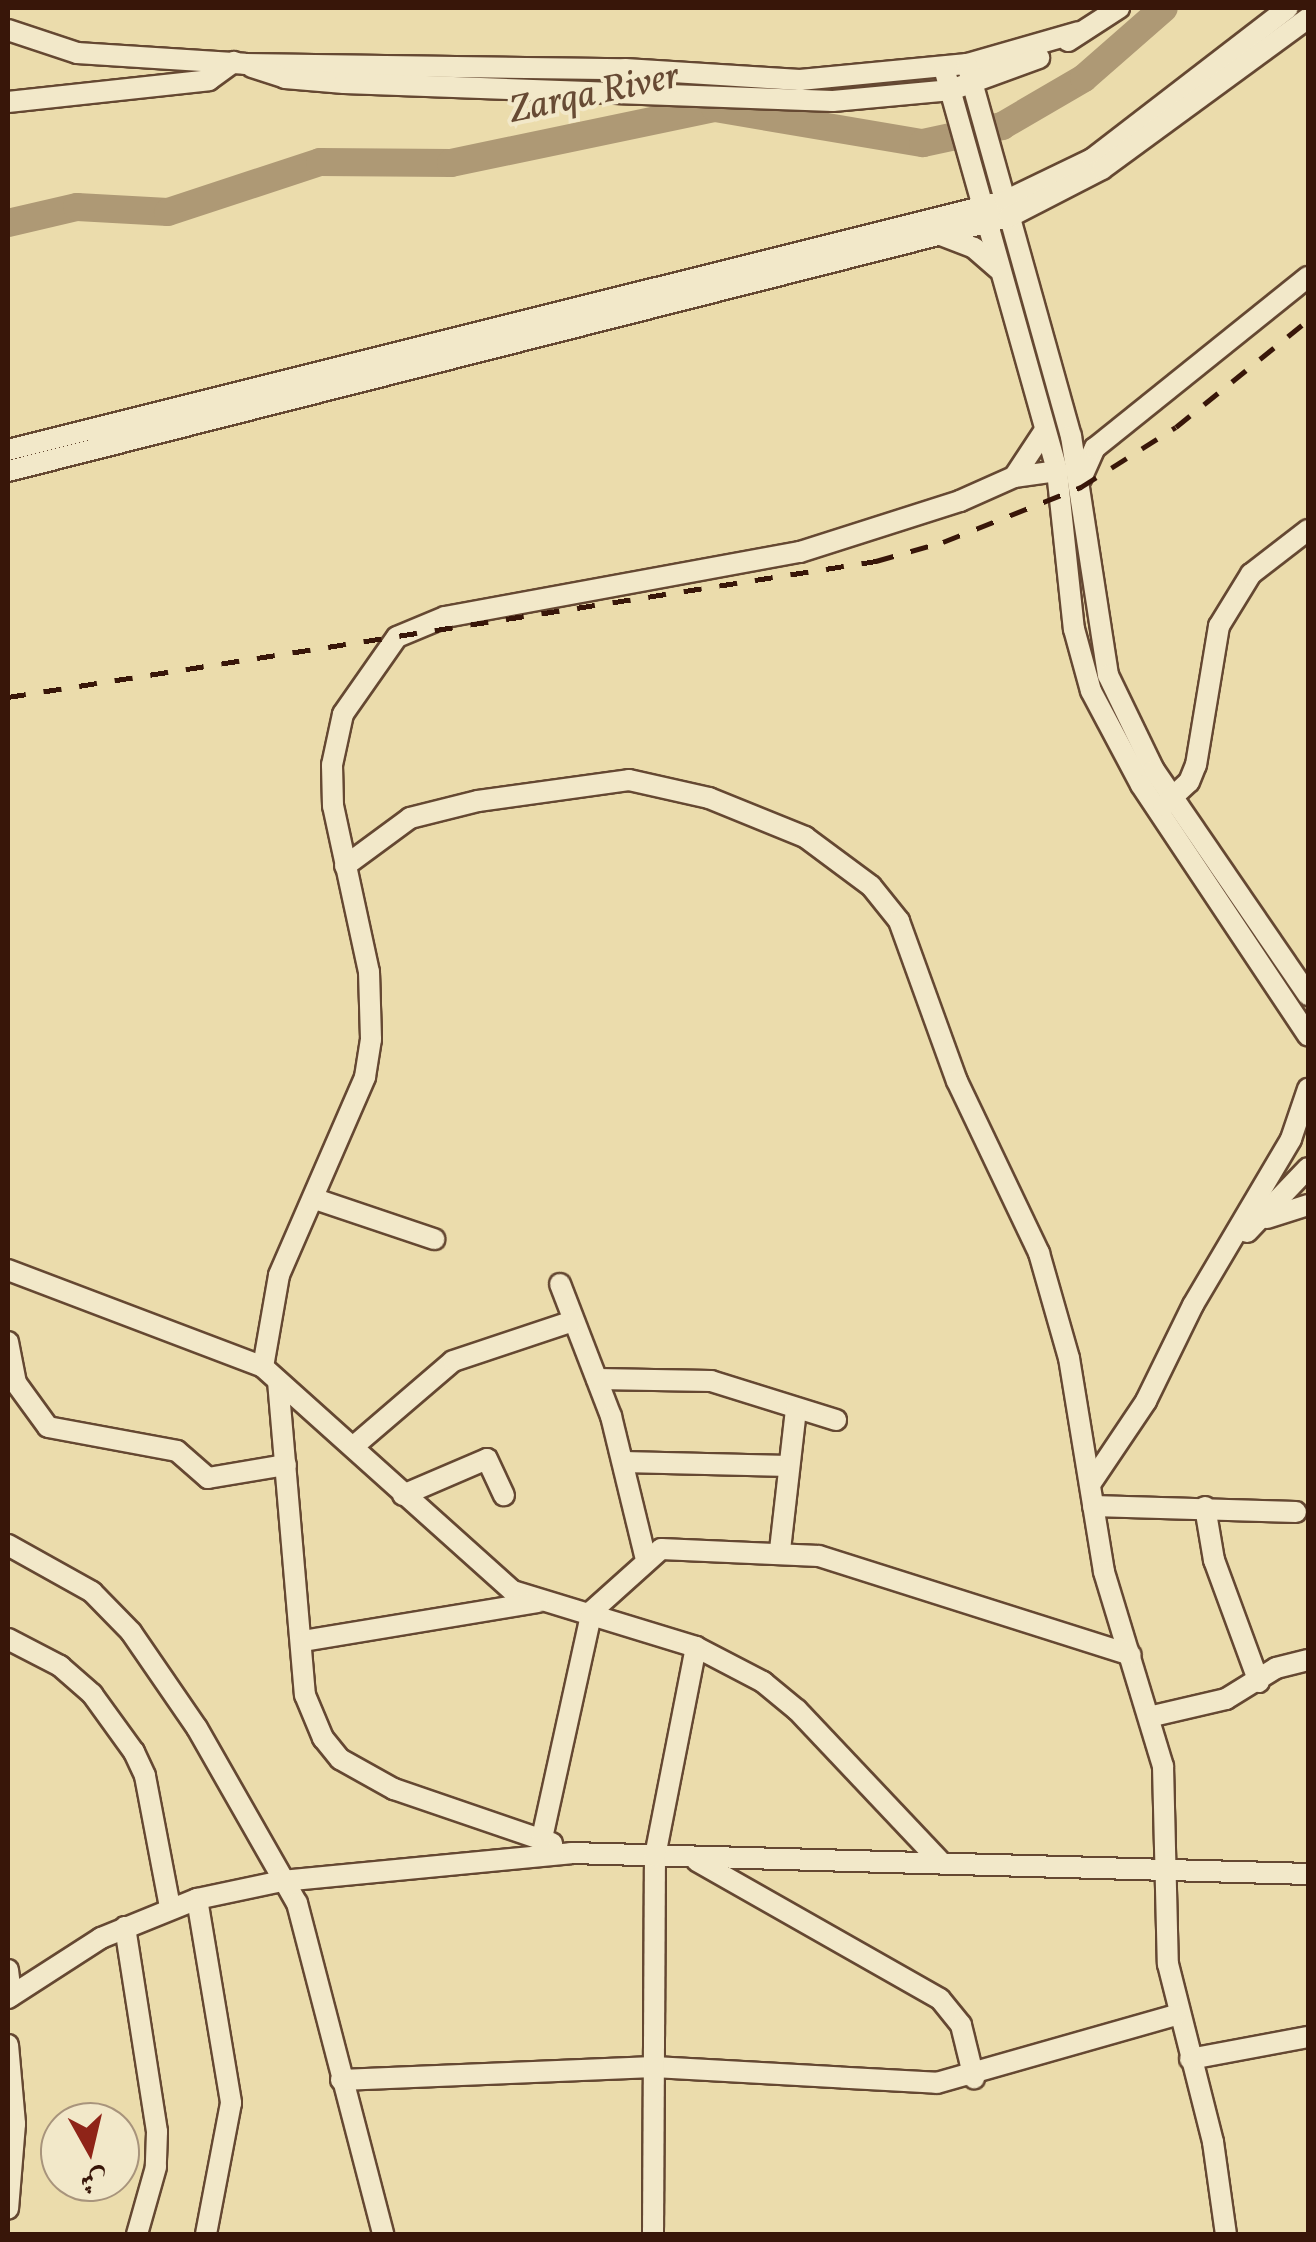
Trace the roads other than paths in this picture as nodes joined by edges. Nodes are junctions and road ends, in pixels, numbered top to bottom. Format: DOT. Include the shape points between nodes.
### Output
graph roads {
  1 [pos="1118,8"];
  2 [pos="1288,8"];
  3 [pos="1308,18"];
  4 [pos="8,30"];
  5 [pos="240,63"];
  6 [pos="944,68"];
  7 [pos="970,74"];
  8 [pos="951,90"];
  9 [pos="8,102"];
  10 [pos="982,173"];
  11 [pos="1007,209"];
  12 [pos="985,215"];
  13 [pos="937,225"];
  14 [pos="999,269"];
  15 [pos="1308,277"];
  16 [pos="278,393"];
  17 [pos="1046,430"];
  18 [pos="1071,436"];
  19 [pos="1103,442"];
  20 [pos="8,450"];
  21 [pos="1056,470"];
  22 [pos="8,471"];
  23 [pos="1014,476"];
  24 [pos="1071,488"];
  25 [pos="1308,530"];
  26 [pos="1165,804"];
  27 [pos="344,866"];
  28 [pos="1308,994"];
  29 [pos="1308,1035"];
  30 [pos="1308,1089"];
  31 [pos="1308,1168"];
  32 [pos="314,1199"];
  33 [pos="1308,1205"];
  34 [pos="1257,1224"];
  35 [pos="434,1240"];
  36 [pos="1234,1242"];
  37 [pos="8,1270"];
  38 [pos="560,1284"];
  39 [pos="572,1321"];
  40 [pos="8,1342"];
  41 [pos="271,1374"];
  42 [pos="597,1379"];
  43 [pos="796,1409"];
  44 [pos="836,1420"];
  45 [pos="354,1446"];
  46 [pos="624,1462"];
  47 [pos="286,1465"];
  48 [pos="789,1466"];
  49 [pos="1091,1483"];
  50 [pos="403,1495"];
  51 [pos="504,1495"];
  52 [pos="1094,1506"];
  53 [pos="1205,1507"];
  54 [pos="1296,1512"];
  55 [pos="8,1545"];
  56 [pos="780,1550"];
  57 [pos="646,1556"];
  58 [pos="542,1601"];
  59 [pos="592,1611"];
  60 [pos="8,1639"];
  61 [pos="303,1641"];
  62 [pos="696,1647"];
  63 [pos="1131,1654"];
  64 [pos="1308,1660"];
  65 [pos="1260,1682"];
  66 [pos="1153,1716"];
  67 [pos="542,1838"];
  68 [pos="571,1854"];
  69 [pos="654,1856"];
  70 [pos="692,1858"];
  71 [pos="940,1860"];
  72 [pos="1167,1871"];
  73 [pos="1308,1874"];
  74 [pos="282,1881"];
  75 [pos="197,1899"];
  76 [pos="170,1907"];
  77 [pos="125,1926"];
  78 [pos="8,1970"];
  79 [pos="9,1997"];
  80 [pos="1176,2015"];
  81 [pos="1308,2037"];
  82 [pos="8,2045"];
  83 [pos="1190,2059"];
  84 [pos="654,2067"];
  85 [pos="974,2078"];
  86 [pos="340,2080"];
  87 [pos="8,2209"];
  88 [pos="137,2234"];
  89 [pos="206,2234"];
  90 [pos="384,2234"];
  91 [pos="652,2234"];
  92 [pos="1226,2234"];
  1 -- 7 [label="street" via="1079,32"];
  2 -- 11 [label="street" via="1092,159"];
  3 -- 11 [label="street" via="1102,170"];
  4 -- 5 [label="street" via="77,53"];
  5 -- 6 [label="street" via="624,69 800,80"];
  5 -- 8 [label="street" via="285,78 344,83 792,100"];
  5 -- 9 [label="street" via="209,80"];
  6 -- 7 [label="street"];
  6 -- 8 [label="street"];
  7 -- 8 [label="street"];
  7 -- 10 [label="street" via="981,113"];
  8 -- 10 [label="street"];
  10 -- 11 [label="street"];
  10 -- 12 [label="street"];
  10 -- 13 [label="street"];
  11 -- 12 [label="street"];
  11 -- 18 [label="street"];
  12 -- 13 [label="street"];
  12 -- 14 [label="street"];
  13 -- 14 [label="street"];
  13 -- 16 [label="street"];
  14 -- 17 [label="street"];
  15 -- 19 [label="street"];
  16 -- 20 [label="street"];
  16 -- 22 [label="street"];
  17 -- 21 [label="street"];
  17 -- 23 [label="street"];
  18 -- 19 [label="street"];
  18 -- 24 [label="street"];
  19 -- 24 [label="street"];
  21 -- 23 [label="street"];
  21 -- 24 [label="street"];
  23 -- 27 [label="street" via="960,502 800,552 417,625 397,637 369,672 335,738 333,806"];
  24 -- 26 [label="street" via="1108,674"];
  25 -- 26 [label="street" via="1251,574 1220,626 1196,765"];
  26 -- 28 [label="street"];
  26 -- 29 [label="street"];
  27 -- 32 [label="street" via="368,972 372,1039 365,1076"];
  27 -- 49 [label="street" via="410,818 478,800 629,780 709,798 805,837 840,859 900,921 957,1082 1039,1253 1069,1358"];
  30 -- 36 [label="street" via="1291,1140"];
  31 -- 34 [label="street"];
  32 -- 35 [label="street"];
  32 -- 41 [label="street" via="279,1275"];
  33 -- 34 [label="street"];
  34 -- 36 [label="street"];
  36 -- 49 [label="street"];
  37 -- 41 [label="street"];
  38 -- 39 [label="street"];
  39 -- 42 [label="street"];
  39 -- 45 [label="street" via="453,1361"];
  40 -- 47 [label="street" via="16,1382 48,1426 177,1451 208,1478"];
  41 -- 45 [label="street"];
  41 -- 47 [label="street"];
  42 -- 43 [label="street" via="704,1380"];
  42 -- 46 [label="street"];
  43 -- 44 [label="street"];
  43 -- 48 [label="street"];
  45 -- 50 [label="street"];
  46 -- 48 [label="street"];
  46 -- 57 [label="street"];
  47 -- 61 [label="street"];
  48 -- 56 [label="street"];
  49 -- 52 [label="street"];
  50 -- 51 [label="street" via="488,1458"];
  50 -- 58 [label="street" via="497,1582"];
  52 -- 53 [label="street"];
  52 -- 63 [label="street" via="1104,1572"];
  53 -- 54 [label="street"];
  53 -- 65 [label="street" via="1214,1560"];
  55 -- 74 [label="street" via="79,1583 132,1632 196,1728"];
  56 -- 57 [label="street" via="685,1546"];
  56 -- 63 [label="street" via="852,1565"];
  57 -- 59 [label="street"];
  58 -- 59 [label="street"];
  58 -- 61 [label="street"];
  59 -- 62 [label="street"];
  59 -- 67 [label="street"];
  60 -- 76 [label="street" via="81,1684 134,1752 146,1776"];
  61 -- 67 [label="street" via="310,1712 340,1758 418,1799"];
  62 -- 69 [label="street"];
  62 -- 71 [label="street" via="797,1710"];
  63 -- 66 [label="street"];
  64 -- 65 [label="street" via="1276,1668"];
  65 -- 66 [label="street" via="1226,1699"];
  66 -- 72 [label="street" via="1164,1766"];
  67 -- 68 [label="street"];
  68 -- 69 [label="street"];
  68 -- 74 [label="street"];
  69 -- 70 [label="street"];
  69 -- 84 [label="street"];
  70 -- 71 [label="street"];
  70 -- 85 [label="street" via="940,1998 961,2025"];
  71 -- 72 [label="street"];
  72 -- 73 [label="street"];
  72 -- 80 [label="street"];
  74 -- 75 [label="street"];
  74 -- 86 [label="street" via="306,1926"];
  75 -- 76 [label="street"];
  75 -- 89 [label="street" via="231,2103"];
  76 -- 77 [label="street"];
  77 -- 79 [label="street"];
  77 -- 88 [label="street" via="157,2132 156,2167"];
  78 -- 79 [label="street"];
  80 -- 83 [label="street"];
  80 -- 85 [label="street"];
  81 -- 83 [label="street"];
  82 -- 87 [label="street" via="15,2124"];
  83 -- 92 [label="street" via="1213,2142"];
  84 -- 85 [label="street" via="902,2084"];
  84 -- 86 [label="street"];
  84 -- 91 [label="street"];
  86 -- 90 [label="street"];
}
